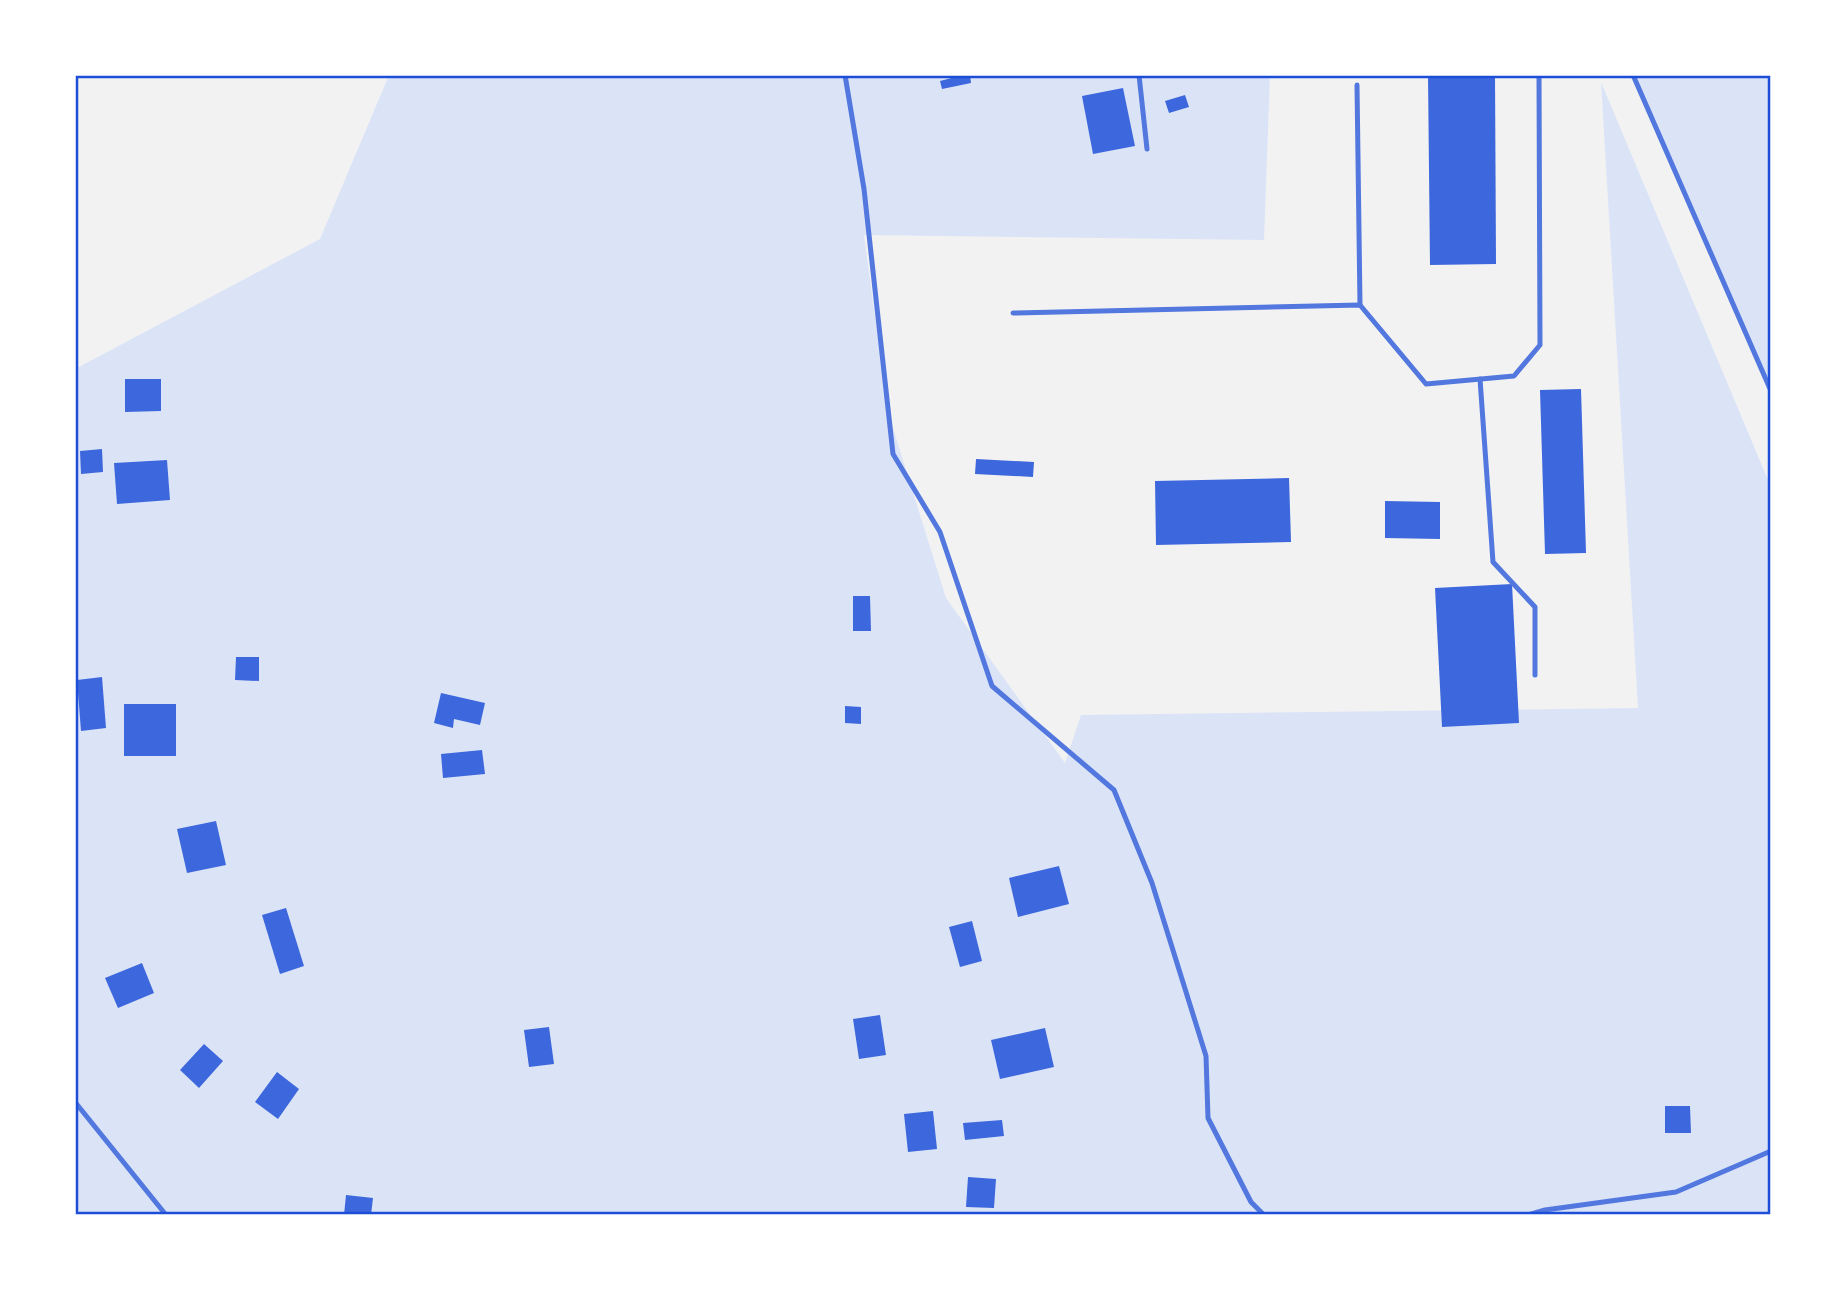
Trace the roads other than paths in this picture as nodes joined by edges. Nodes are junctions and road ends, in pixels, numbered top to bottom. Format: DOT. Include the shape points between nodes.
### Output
graph roads {
  1 [pos="845,75"];
  2 [pos="1139,75"];
  3 [pos="1539,75"];
  4 [pos="1633,75"];
  5 [pos="1357,85"];
  6 [pos="1146,149"];
  7 [pos="1360,304"];
  8 [pos="1013,313"];
  9 [pos="1480,379"];
  10 [pos="1771,391"];
  11 [pos="1535,675"];
  12 [pos="75,1102"];
  13 [pos="1771,1151"];
  14 [pos="166,1215"];
  15 [pos="1264,1215"];
  16 [pos="1528,1215"];
  1 -- 15 [label="lane" via="864,189 893,454 940,532 992,686 1114,790 1152,883 1206,1056 1208,1118 1251,1202"];
  2 -- 6 [label="lane"];
  3 -- 9 [label="lane" via="1540,345 1514,376"];
  4 -- 10 [label="lane"];
  5 -- 7 [label="lane"];
  7 -- 8 [label="lane"];
  7 -- 9 [label="lane" via="1426,384"];
  9 -- 11 [label="lane" via="1493,562 1535,607"];
  12 -- 14 [label="lane"];
  13 -- 16 [label="lane" via="1676,1192"];
}
